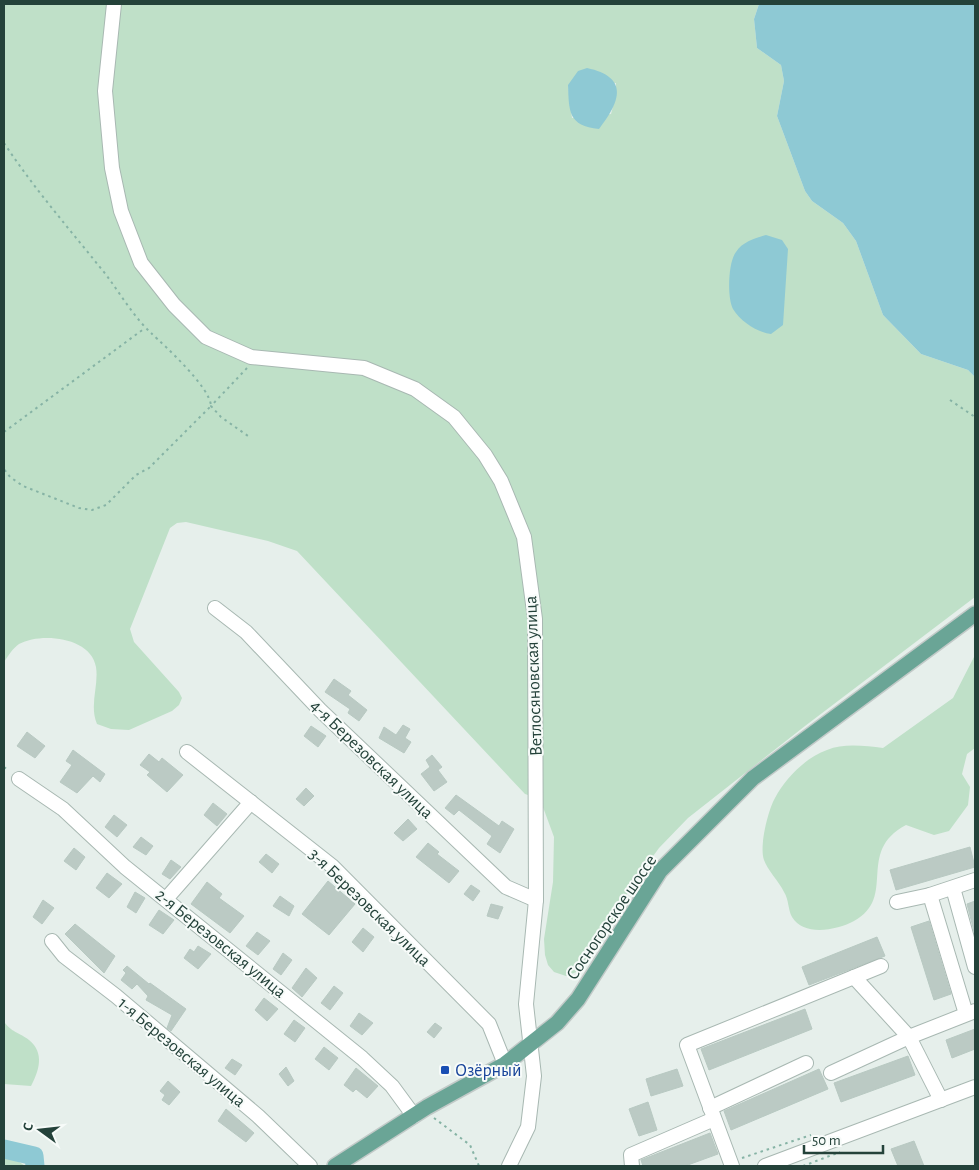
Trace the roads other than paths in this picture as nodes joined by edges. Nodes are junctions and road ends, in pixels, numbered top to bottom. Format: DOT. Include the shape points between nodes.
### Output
graph roads {
  1 [pos="114,4"];
  2 [pos="215,608"];
  3 [pos="975,614"];
  4 [pos="187,752"];
  5 [pos="19,779"];
  6 [pos="250,802"];
  7 [pos="975,880"];
  8 [pos="953,888"];
  9 [pos="930,896"];
  10 [pos="166,899"];
  11 [pos="536,900"];
  12 [pos="897,902"];
  13 [pos="52,941"];
  14 [pos="881,966"];
  15 [pos="975,967"];
  16 [pos="854,977"];
  17 [pos="971,1013"];
  18 [pos="909,1037"];
  19 [pos="530,1045"];
  20 [pos="806,1063"];
  21 [pos="505,1064"];
  22 [pos="831,1073"];
  23 [pos="975,1087"];
  24 [pos="941,1100"];
  25 [pos="712,1114"];
  26 [pos="414,1116"];
  27 [pos="728,1165"];
  28 [pos="310,1166"];
  29 [pos="334,1166"];
  30 [pos="509,1166"];
  31 [pos="632,1166"];
  32 [pos="765,1166"];
  1 -- 11 [label="street, Ветлосяновская улица" via="105,91 112,168 121,211 141,263 174,305 206,337 256,357 364,368 415,389 454,417 501,481 524,537 535,619"];
  2 -- 11 [label="street, 4-я Березовская улица" via="246,632 320,710 506,887"];
  3 -- 19 [label="main road, Сосногорское шоссе" via="753,778 660,871 578,1000"];
  4 -- 6 [label="street, 3-я Березовская улица"];
  5 -- 10 [label="street, 2-я Березовская улица" via="63,809 125,867"];
  6 -- 10 [label="street"];
  6 -- 21 [label="street, 3-я Березовская улица" via="332,866 489,1024"];
  7 -- 8 [label="street"];
  8 -- 9 [label="street"];
  8 -- 15 [label="street"];
  9 -- 12 [label="street"];
  9 -- 17 [label="street"];
  10 -- 26 [label="street, 2-я Березовская улица" via="362,1058 392,1086"];
  11 -- 19 [label="street, Ветлосяновская улица" via="526,1004"];
  13 -- 28 [label="street, 1-я Березовская улица" via="64,956 258,1116"];
  14 -- 16 [label="street"];
  16 -- 18 [label="street"];
  16 -- 25 [label="street" via="688,1045"];
  17 -- 18 [label="street"];
  18 -- 22 [label="street"];
  18 -- 24 [label="street"];
  19 -- 21 [label="main road, Сосногорское шоссе"];
  19 -- 30 [label="street, Ветлосяновская улица" via="534,1076 528,1127"];
  20 -- 25 [label="street"];
  21 -- 26 [label="main road, Сосногорское шоссе"];
  23 -- 24 [label="street"];
  24 -- 32 [label="street"];
  25 -- 27 [label="street"];
  25 -- 31 [label="street" via="631,1155"];
  26 -- 29 [label="main road, Сосногорское шоссе"];
}
